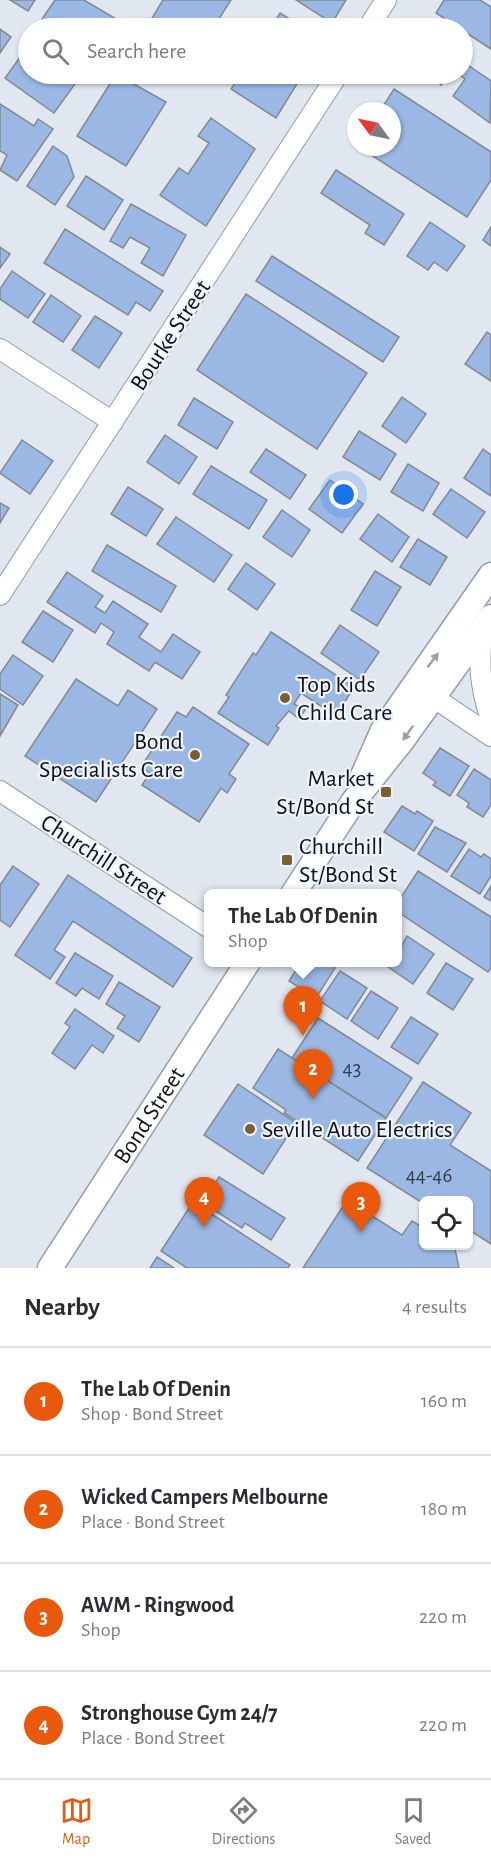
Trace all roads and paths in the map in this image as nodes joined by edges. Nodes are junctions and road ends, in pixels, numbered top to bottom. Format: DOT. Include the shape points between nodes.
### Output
graph roads {
  1 [pos="386,0"];
  2 [pos="374,18"];
  3 [pos="333,84"];
  4 [pos="0,349"];
  5 [pos="113,422"];
  6 [pos="491,575"];
  7 [pos="0,595"];
  8 [pos="487,623"];
  9 [pos="424,691"];
  10 [pos="491,719"];
  11 [pos="491,736"];
  12 [pos="0,791"];
  13 [pos="296,889"];
  14 [pos="204,924"];
  15 [pos="245,967"];
  16 [pos="50,1268"];
  1 -- 2 [label="street"];
  3 -- 5 [label="street, Bourke Street"];
  4 -- 5 [label="street"];
  5 -- 7 [label="street, Bourke Street"];
  9 -- 6 [label="street, one-way"];
  8 -- 9 [label="street"];
  8 -- 10 [label="street" via="479,658 481,686"];
  9 -- 11 [label="street"];
  9 -- 13 [label="street" via="388,759 353,802"];
  12 -- 14 [label="street, Churchill Street"];
  15 -- 16 [label="street, Bond Street"];
}
